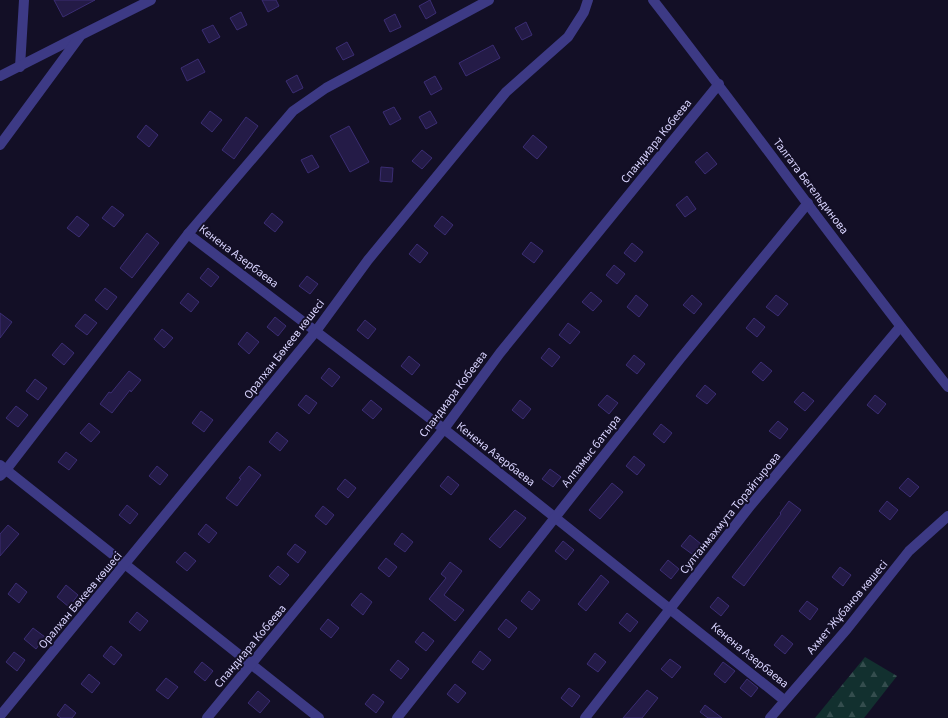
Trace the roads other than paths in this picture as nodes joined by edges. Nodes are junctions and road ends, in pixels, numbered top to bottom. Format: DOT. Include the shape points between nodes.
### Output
graph roads {
  1 [pos="24,0"];
  2 [pos="151,0"];
  3 [pos="489,0"];
  4 [pos="588,0"];
  5 [pos="652,0"];
  6 [pos="81,36"];
  7 [pos="20,67"];
  8 [pos="0,76"];
  9 [pos="719,84"];
  10 [pos="0,145"];
  11 [pos="808,203"];
  12 [pos="188,234"];
  13 [pos="900,327"];
  14 [pos="316,331"];
  15 [pos="948,388"];
  16 [pos="444,429"];
  17 [pos="2,470"];
  18 [pos="948,516"];
  19 [pos="557,517"];
  20 [pos="126,565"];
  21 [pos="671,608"];
  22 [pos="252,664"];
  23 [pos="784,700"];
  24 [pos="0,716"];
  25 [pos="207,718"];
  26 [pos="318,718"];
  27 [pos="397,718"];
  28 [pos="585,718"];
  29 [pos="770,718"];
  1 -- 7 [label="street"];
  2 -- 6 [label="street"];
  3 -- 12 [label="street" via="326,88 293,111"];
  4 -- 14 [label="street, Оралхан Бөкеев көшесі" via="584,12 568,37 506,92 368,260"];
  5 -- 9 [label="street, Талгата Бегельдинова"];
  6 -- 7 [label="street"];
  6 -- 10 [label="street"];
  7 -- 8 [label="street"];
  9 -- 11 [label="street, Талгата Бегельдинова"];
  9 -- 16 [label="street, Спандиара Кобеева" via="500,353"];
  11 -- 13 [label="street, Талгата Бегельдинова"];
  11 -- 19 [label="street, Алпамыс батыра" via="680,359"];
  12 -- 14 [label="street, Кенена Азербаева"];
  12 -- 17 [label="street"];
  13 -- 15 [label="street, Талгата Бегельдинова"];
  13 -- 21 [label="street, Султанмахмута Торайгырова" via="751,506"];
  14 -- 16 [label="street, Кенена Азербаева"];
  14 -- 20 [label="street, Оралхан Бөкеев көшесі"];
  16 -- 19 [label="street, Кенена Азербаева"];
  16 -- 22 [label="street, Спандиара Кобеева"];
  17 -- 20 [label="street"];
  18 -- 23 [label="street, Ахмет Жұбанов көшесі" via="910,551 847,630"];
  19 -- 21 [label="street, Кенена Азербаева"];
  19 -- 27 [label="street, Алпамыс батыра"];
  20 -- 22 [label="street"];
  20 -- 24 [label="street, Оралхан Бөкеев көшесі"];
  21 -- 23 [label="street, Кенена Азербаева"];
  21 -- 28 [label="street, Султанмахмута Торайгырова"];
  22 -- 25 [label="street, Спандиара Кобеева"];
  22 -- 26 [label="street"];
  23 -- 29 [label="street, Ахмет Жұбанов көшесі"];
}
